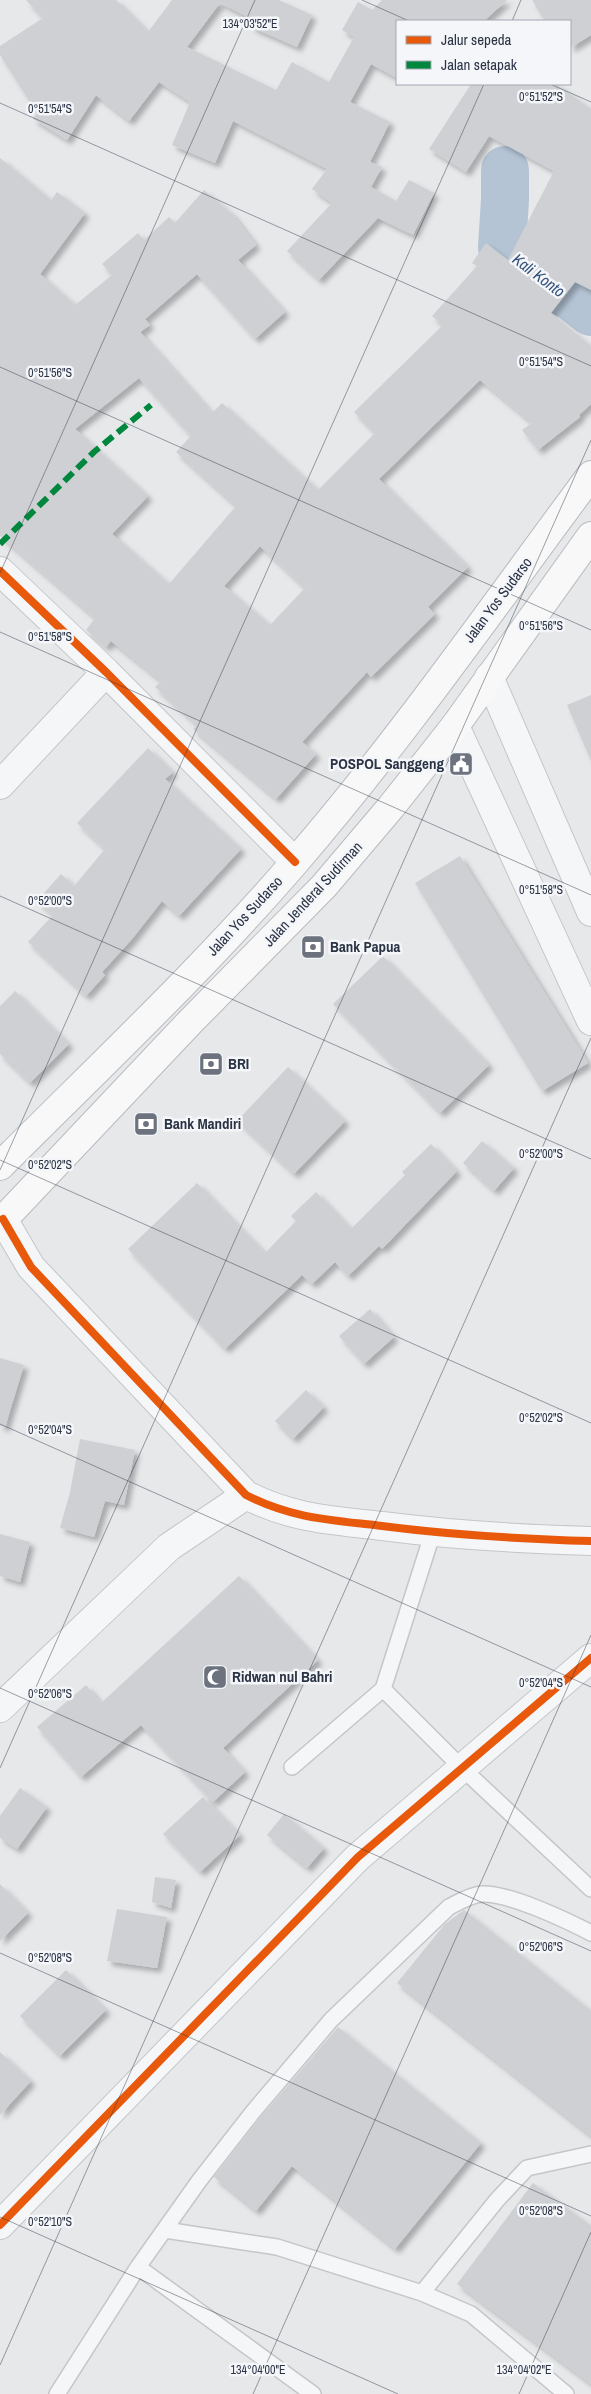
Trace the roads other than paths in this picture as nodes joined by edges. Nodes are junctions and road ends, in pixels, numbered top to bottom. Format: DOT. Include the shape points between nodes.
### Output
graph roads {
  1 [pos="591,475"];
  2 [pos="591,536"];
  3 [pos="0,571"];
  4 [pos="106,672"];
  5 [pos="489,677"];
  6 [pos="454,726"];
  7 [pos="0,785"];
  8 [pos="295,862"];
  9 [pos="591,912"];
  10 [pos="591,1021"];
  11 [pos="0,1166"];
  12 [pos="2,1221"];
  13 [pos="0,1250"];
  14 [pos="31,1267"];
  15 [pos="246,1496"];
  16 [pos="433,1532"];
  17 [pos="591,1541"];
  18 [pos="591,1658"];
  19 [pos="383,1689"];
  20 [pos="0,1708"];
  21 [pos="292,1767"];
  22 [pos="463,1769"];
  23 [pos="591,1889"];
  24 [pos="591,1934"];
  25 [pos="591,2154"];
  26 [pos="0,2225"];
  27 [pos="165,2230"];
  28 [pos="138,2267"];
  29 [pos="422,2293"];
  30 [pos="57,2394"];
  31 [pos="313,2394"];
  32 [pos="566,2394"];
  1 -- 8 [label="highway, Jalan Yos Sudarso" via="363,780"];
  2 -- 5 [label="highway, Jalan Jenderal Sudirman"];
  3 -- 4 [label="street"];
  4 -- 7 [label="street"];
  4 -- 8 [label="street"];
  5 -- 6 [label="highway, Jalan Jenderal Sudirman"];
  5 -- 9 [label="street"];
  6 -- 10 [label="street"];
  6 -- 12 [label="highway, Jalan Jenderal Sudirman" via="324,886"];
  8 -- 11 [label="highway, Jalan Yos Sudarso" via="178,989"];
  12 -- 14 [label="street"];
  13 -- 14 [label="street"];
  14 -- 15 [label="street"];
  15 -- 16 [label="street" via="302,1517"];
  15 -- 20 [label="street" via="169,1547"];
  16 -- 17 [label="street"];
  16 -- 19 [label="lane"];
  18 -- 22 [label="street"];
  19 -- 21 [label="lane"];
  19 -- 22 [label="lane"];
  22 -- 23 [label="lane"];
  22 -- 26 [label="street" via="358,1857"];
  24 -- 27 [label="lane" via="503,1896 481,1894 449,1906 331,2020 252,2113"];
  25 -- 29 [label="lane" via="528,2168 497,2200"];
  27 -- 28 [label="lane"];
  27 -- 29 [label="lane" via="277,2247"];
  28 -- 30 [label="lane"];
  28 -- 31 [label="lane"];
  29 -- 32 [label="lane" via="471,2314"];
}
